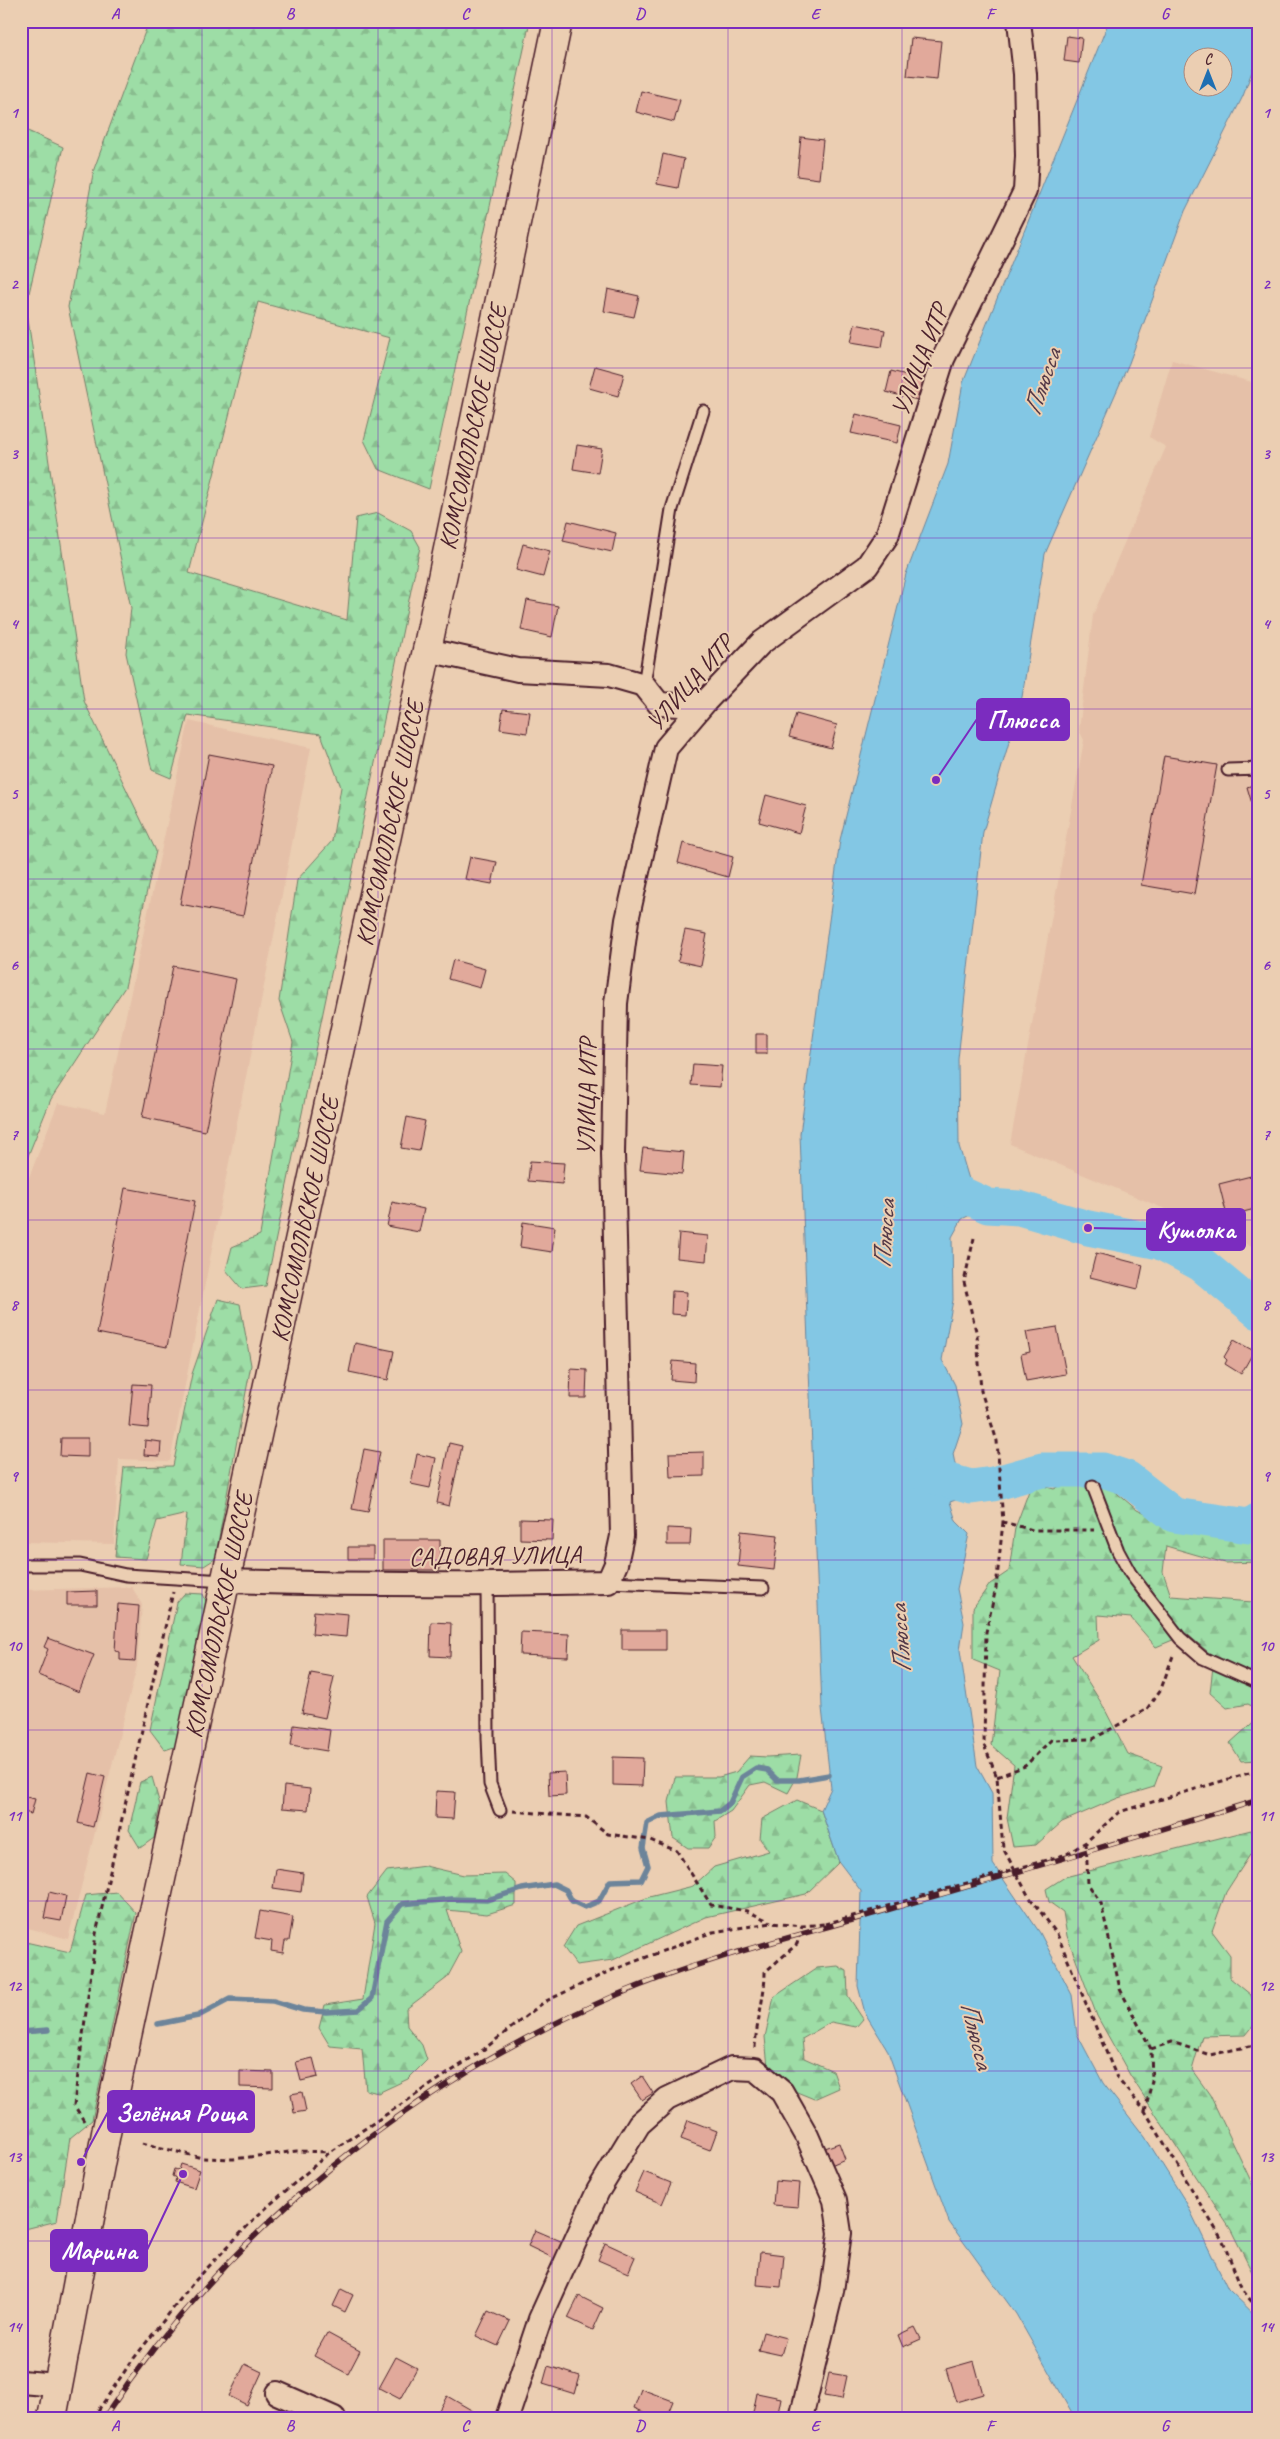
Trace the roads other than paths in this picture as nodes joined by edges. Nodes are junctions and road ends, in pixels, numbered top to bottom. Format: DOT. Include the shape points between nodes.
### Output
graph roads {
  1 [pos="558,21"];
  2 [pos="1019,21"];
  3 [pos="703,411"];
  4 [pos="427,650"];
  5 [pos="644,685"];
  6 [pos="706,701"];
  7 [pos="659,704"];
  8 [pos="666,748"];
  9 [pos="1228,770"];
  10 [pos="1259,770"];
  11 [pos="1093,1486"];
  12 [pos="21,1565"];
  13 [pos="227,1581"];
  14 [pos="608,1582"];
  15 [pos="487,1585"];
  16 [pos="763,1588"];
  17 [pos="1259,1683"];
  18 [pos="500,1810"];
  19 [pos="21,2382"];
  20 [pos="58,2385"];
  21 [pos="277,2393"];
  22 [pos="52,2418"];
  23 [pos="334,2418"];
  24 [pos="507,2418"];
  25 [pos="801,2418"];
  1 -- 4 [label="main road, КОМСОМОЛЬСКОЕ ШОССЕ"];
  2 -- 6 [label="street, УЛИЦА ИТР" via="1025,74 1027,156 1024,191 943,360 886,536 867,566 761,643"];
  3 -- 5 [label="lane" via="672,509"];
  4 -- 5 [label="street" via="518,670 609,675"];
  4 -- 13 [label="main road, КОМСОМОЛЬСКОЕ ШОССЕ"];
  5 -- 7 [label="street"];
  6 -- 7 [label="street"];
  6 -- 8 [label="street, УЛИЦА ИТР"];
  7 -- 8 [label="street" via="666,725"];
  8 -- 14 [label="street, УЛИЦА ИТР" via="627,920 616,1003 612,1154 622,1536"];
  9 -- 10 [label="lane"];
  11 -- 17 [label="lane" via="1130,1573 1180,1638 1203,1658"];
  12 -- 13 [label="lane" via="80,1565 126,1575"];
  13 -- 15 [label="street, САДОВАЯ УЛИЦА"];
  13 -- 20 [label="main road, КОМСОМОЛЬСКОЕ ШОССЕ" via="106,2133"];
  14 -- 15 [label="street, САДОВАЯ УЛИЦА"];
  14 -- 16 [label="lane, САДОВАЯ УЛИЦА"];
  15 -- 18 [label="lane" via="490,1784"];
  19 -- 20 [label="street"];
  20 -- 22 [label="main road, КОМСОМОЛЬСКОЕ ШОССЕ"];
  21 -- 23 [label="street"];
  24 -- 25 [label="street" via="540,2319 598,2191 639,2124 667,2099 732,2068 755,2068 782,2092 807,2136 835,2200 840,2233 832,2291"];
}
